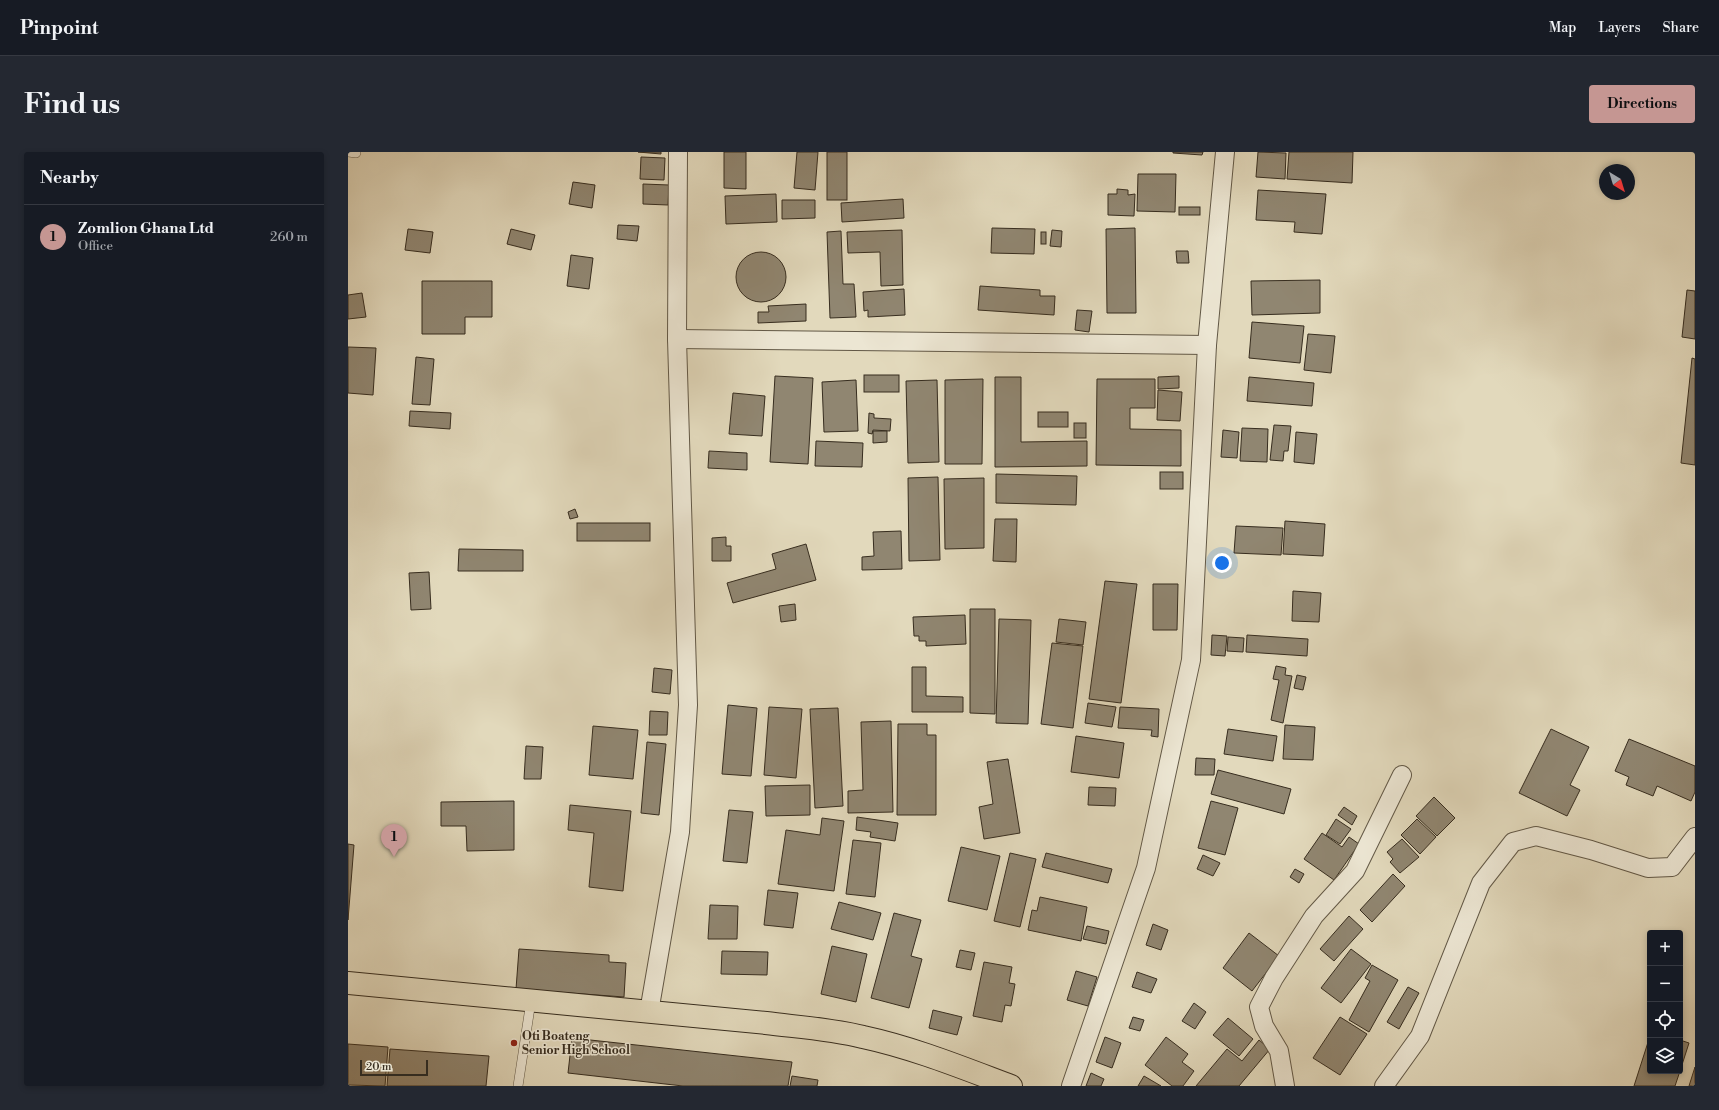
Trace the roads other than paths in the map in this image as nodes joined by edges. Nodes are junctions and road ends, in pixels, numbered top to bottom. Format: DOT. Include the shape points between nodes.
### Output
graph roads {
  1 [pos="678,152"];
  2 [pos="1225,152"];
  3 [pos="677,339"];
  4 [pos="1207,345"];
  5 [pos="1402,775"];
  6 [pos="1695,837"];
  7 [pos="348,983"];
  8 [pos="531,1001"];
  9 [pos="649,1012"];
  10 [pos="518,1086"];
  11 [pos="1011,1086"];
  12 [pos="1071,1086"];
  13 [pos="1285,1086"];
  14 [pos="1384,1086"];
  1 -- 3 [label="street"];
  2 -- 4 [label="street"];
  3 -- 4 [label="street"];
  3 -- 9 [label="street" via="688,705 680,832"];
  4 -- 12 [label="street" via="1191,660 1146,868"];
  5 -- 13 [label="street" via="1355,871 1314,916 1274,978 1259,1007 1264,1026 1279,1051"];
  6 -- 14 [label="street" via="1672,867 1648,868 1536,836 1513,842 1481,883 1420,1036"];
  7 -- 8 [label="main road"];
  8 -- 9 [label="main road"];
  8 -- 10 [label="lane"];
  9 -- 11 [label="main road" via="766,1023 863,1036 933,1057"];
}
